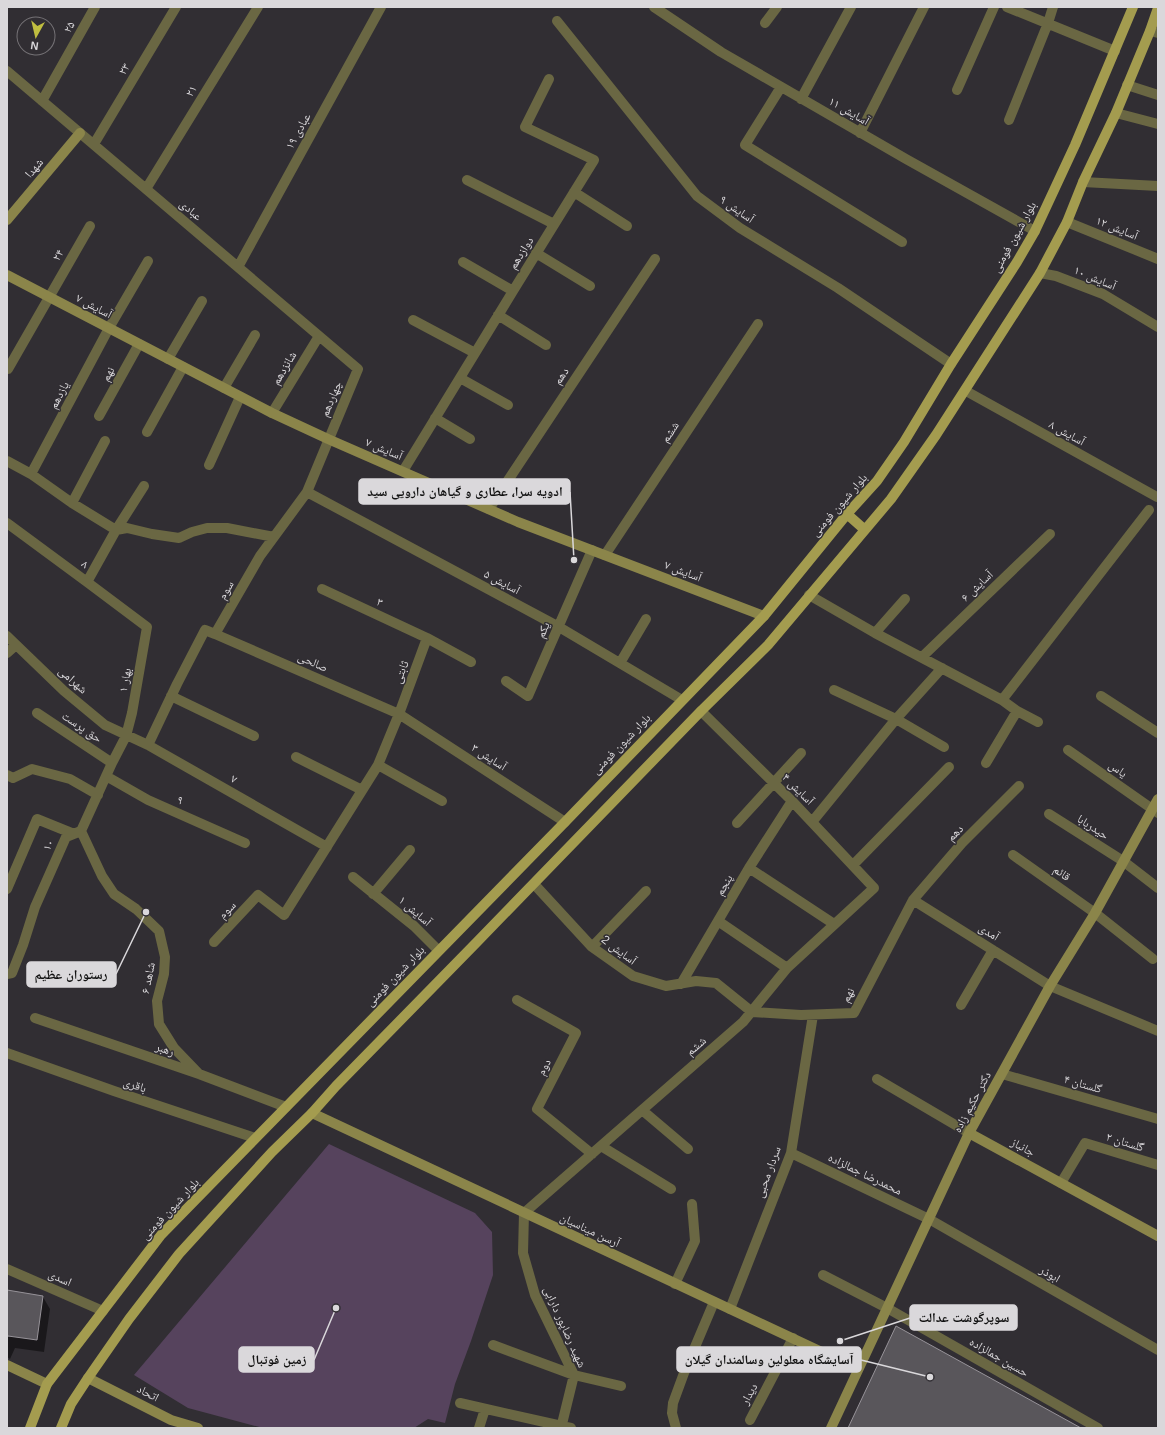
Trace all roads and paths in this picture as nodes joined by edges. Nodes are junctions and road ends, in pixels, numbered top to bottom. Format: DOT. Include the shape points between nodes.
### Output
graph roads {
  1 [pos="94,7"];
  2 [pos="176,7"];
  3 [pos="258,7"];
  4 [pos="381,7"];
  5 [pos="654,7"];
  6 [pos="777,7"];
  7 [pos="851,7"];
  8 [pos="924,7"];
  9 [pos="994,7"];
  10 [pos="1007,7"];
  11 [pos="1053,7"];
  12 [pos="1133,7"];
  13 [pos="1158,8"];
  14 [pos="557,21"];
  15 [pos="765,23"];
  16 [pos="1048,23"];
  17 [pos="1154,32"];
  18 [pos="1115,51"];
  19 [pos="7,71"];
  20 [pos="549,80"];
  21 [pos="1127,85"];
  22 [pos="781,87"];
  23 [pos="957,90"];
  24 [pos="1158,95"];
  25 [pos="802,99"];
  26 [pos="42,101"];
  27 [pos="1116,113"];
  28 [pos="1009,120"];
  29 [pos="1158,124"];
  30 [pos="80,133"];
  31 [pos="860,133"];
  32 [pos="94,144"];
  33 [pos="467,180"];
  34 [pos="1083,182"];
  35 [pos="1158,186"];
  36 [pos="146,189"];
  37 [pos="574,192"];
  38 [pos="7,220"];
  39 [pos="1067,222"];
  40 [pos="554,224"];
  41 [pos="90,226"];
  42 [pos="627,226"];
  43 [pos="1035,231"];
  44 [pos="902,242"];
  45 [pos="536,253"];
  46 [pos="655,259"];
  47 [pos="1158,259"];
  48 [pos="148,261"];
  49 [pos="463,262"];
  50 [pos="238,267"];
  51 [pos="1040,273"];
  52 [pos="7,275"];
  53 [pos="590,286"];
  54 [pos="513,291"];
  55 [pos="50,297"];
  56 [pos="202,301"];
  57 [pos="498,315"];
  58 [pos="414,320"];
  59 [pos="758,324"];
  60 [pos="1158,327"];
  61 [pos="109,328"];
  62 [pos="255,335"];
  63 [pos="319,336"];
  64 [pos="139,344"];
  65 [pos="546,345"];
  66 [pos="475,353"];
  67 [pos="168,359"];
  68 [pos="951,364"];
  69 [pos="184,367"];
  70 [pos="8,369"];
  71 [pos="358,369"];
  72 [pos="460,378"];
  73 [pos="224,388"];
  74 [pos="966,391"];
  75 [pos="240,396"];
  76 [pos="508,405"];
  77 [pos="272,414"];
  78 [pos="99,416"];
  79 [pos="435,418"];
  80 [pos="147,432"];
  81 [pos="328,439"];
  82 [pos="470,439"];
  83 [pos="105,441"];
  84 [pos="7,461"];
  85 [pos="209,465"];
  86 [pos="403,471"];
  87 [pos="31,474"];
  88 [pos="144,486"];
  89 [pos="307,492"];
  90 [pos="1157,497"];
  91 [pos="72,504"];
  92 [pos="489,509"];
  93 [pos="1149,510"];
  94 [pos="847,514"];
  95 [pos="7,523"];
  96 [pos="116,530"];
  97 [pos="864,530"];
  98 [pos="1050,534"];
  99 [pos="274,537"];
  100 [pos="592,550"];
  101 [pos="605,555"];
  102 [pos="87,582"];
  103 [pos="322,589"];
  104 [pos="809,595"];
  105 [pos="905,599"];
  106 [pos="764,616"];
  107 [pos="646,619"];
  108 [pos="147,627"];
  109 [pos="559,627"];
  110 [pos="875,633"];
  111 [pos="215,634"];
  112 [pos="7,636"];
  113 [pos="428,638"];
  114 [pos="16,645"];
  115 [pos="7,653"];
  116 [pos="922,657"];
  117 [pos="471,662"];
  118 [pos="620,663"];
  119 [pos="942,668"];
  120 [pos="506,681"];
  121 [pos="834,690"];
  122 [pos="171,696"];
  123 [pos="1101,696"];
  124 [pos="682,700"];
  125 [pos="1002,700"];
  126 [pos="701,711"];
  127 [pos="1018,711"];
  128 [pos="37,713"];
  129 [pos="399,714"];
  130 [pos="896,720"];
  131 [pos="1038,722"];
  132 [pos="1158,733"];
  133 [pos="126,736"];
  134 [pos="254,736"];
  135 [pos="148,745"];
  136 [pos="944,747"];
  137 [pos="1068,750"];
  138 [pos="801,753"];
  139 [pos="296,757"];
  140 [pos="112,763"];
  141 [pos="986,763"];
  142 [pos="378,765"];
  143 [pos="949,767"];
  144 [pos="7,775"];
  145 [pos="106,776"];
  146 [pos="773,783"];
  147 [pos="1020,786"];
  148 [pos="362,790"];
  149 [pos="98,795"];
  150 [pos="1158,799"];
  151 [pos="442,801"];
  152 [pos="792,801"];
  153 [pos="1155,811"];
  154 [pos="1049,814"];
  155 [pos="565,822"];
  156 [pos="812,822"];
  157 [pos="737,823"];
  158 [pos="78,832"];
  159 [pos="245,843"];
  160 [pos="327,847"];
  161 [pos="410,850"];
  162 [pos="1013,855"];
  163 [pos="1123,861"];
  164 [pos="853,865"];
  165 [pos="749,868"];
  166 [pos="353,877"];
  167 [pos="534,884"];
  168 [pos="874,888"];
  169 [pos="1158,888"];
  170 [pos="7,890"];
  171 [pos="646,891"];
  172 [pos="373,894"];
  173 [pos="913,900"];
  174 [pos="1095,913"];
  175 [pos="718,921"];
  176 [pos="834,924"];
  177 [pos="214,942"];
  178 [pos="592,947"];
  179 [pos="438,950"];
  180 [pos="992,950"];
  181 [pos="1153,959"];
  182 [pos="788,968"];
  183 [pos="7,974"];
  184 [pos="682,984"];
  185 [pos="1050,986"];
  186 [pos="517,1000"];
  187 [pos="961,1005"];
  188 [pos="752,1012"];
  189 [pos="813,1015"];
  190 [pos="35,1018"];
  191 [pos="1158,1031"];
  192 [pos="7,1053"];
  193 [pos="200,1074"];
  194 [pos="1002,1074"];
  195 [pos="877,1079"];
  196 [pos="286,1107"];
  197 [pos="642,1110"];
  198 [pos="312,1113"];
  199 [pos="1158,1119"];
  200 [pos="969,1133"];
  201 [pos="255,1138"];
  202 [pos="601,1146"];
  203 [pos="688,1149"];
  204 [pos="791,1153"];
  205 [pos="592,1154"];
  206 [pos="1158,1165"];
  207 [pos="1061,1183"];
  208 [pos="671,1189"];
  209 [pos="692,1204"];
  210 [pos="524,1213"];
  211 [pos="928,1219"];
  212 [pos="1158,1236"];
  213 [pos="7,1269"];
  214 [pos="823,1275"];
  215 [pos="675,1284"];
  216 [pos="714,1302"];
  217 [pos="887,1308"];
  218 [pos="730,1309"];
  219 [pos="103,1311"];
  220 [pos="793,1338"];
  221 [pos="492,1345"];
  222 [pos="1158,1350"];
  223 [pos="7,1365"];
  224 [pos="858,1369"];
  225 [pos="574,1375"];
  226 [pos="88,1378"];
  227 [pos="47,1384"];
  228 [pos="621,1386"];
  229 [pos="460,1403"];
  230 [pos="485,1409"];
  231 [pos="750,1420"];
  232 [pos="565,1427"];
  233 [pos="30,1428"];
  234 [pos="61,1428"];
  235 [pos="198,1428"];
  236 [pos="479,1428"];
  237 [pos="676,1428"];
  238 [pos="831,1428"];
  239 [pos="1098,1428"];
  1 -- 26 [label="street, ۲۵"];
  2 -- 32 [label="street, ۲۳"];
  3 -- 36 [label="street, ۲۱"];
  4 -- 50 [label="street, عبادی ۱۹"];
  5 -- 22 [label="street, آسایش ۱۱" via="721,52"];
  6 -- 15 [label="street"];
  7 -- 25 [label="street"];
  8 -- 31 [label="street"];
  9 -- 23 [label="street"];
  10 -- 16 [label="street"];
  11 -- 16 [label="street"];
  12 -- 18 [label="main road, بلوار شیون فومنی"];
  13 -- 17 [label="main road"];
  14 -- 68 [label="street, آسایش ۹" via="697,196 740,228 838,288"];
  16 -- 18 [label="street"];
  16 -- 28 [label="street"];
  17 -- 21 [label="main road"];
  18 -- 43 [label="main road, بلوار شیون فومنی" via="1076,145"];
  19 -- 26 [label="street, عبادی"];
  20 -- 37 [label="street, دوازدهم" via="525,127 594,160"];
  21 -- 24 [label="street"];
  21 -- 27 [label="main road"];
  22 -- 25 [label="street, آسایش ۱۱"];
  22 -- 44 [label="street" via="746,145"];
  25 -- 31 [label="street, آسایش ۱۱"];
  26 -- 30 [label="street, عبادی"];
  27 -- 29 [label="street"];
  27 -- 34 [label="main road"];
  30 -- 32 [label="street, عبادی"];
  30 -- 38 [label="street, شهدا"];
  31 -- 43 [label="street, آسایش ۱۱"];
  32 -- 36 [label="street, عبادی"];
  33 -- 40 [label="street"];
  34 -- 35 [label="street"];
  34 -- 39 [label="main road"];
  36 -- 50 [label="street, عبادی"];
  37 -- 40 [label="street, دوازدهم"];
  37 -- 42 [label="street"];
  39 -- 47 [label="street, آسایش ۱۲"];
  39 -- 51 [label="main road"];
  40 -- 45 [label="street, دوازدهم"];
  41 -- 55 [label="street, ۲۴"];
  43 -- 68 [label="main road, بلوار شیون فومنی"];
  45 -- 53 [label="street"];
  45 -- 54 [label="street, دوازدهم"];
  46 -- 92 [label="street, دهم"];
  48 -- 61 [label="street, یازدهم"];
  49 -- 54 [label="street"];
  50 -- 63 [label="street, عبادی"];
  51 -- 60 [label="street, آسایش ‍۱۰" via="1056,276 1103,294"];
  51 -- 74 [label="main road"];
  52 -- 55 [label="street, آسایش ۷"];
  54 -- 57 [label="street, دوازدهم"];
  55 -- 61 [label="street, آسایش ۷"];
  55 -- 70 [label="street, ۲۴"];
  56 -- 67 [label="street"];
  57 -- 65 [label="street"];
  57 -- 66 [label="street, دوازدهم"];
  58 -- 66 [label="street"];
  59 -- 101 [label="street, ششم"];
  61 -- 64 [label="street, آسایش ۷"];
  61 -- 87 [label="street, یازدهم"];
  62 -- 73 [label="street"];
  63 -- 71 [label="street, عبادی"];
  63 -- 77 [label="street, شانزدهم"];
  64 -- 67 [label="street, آسایش ۷"];
  64 -- 78 [label="street, نهم"];
  66 -- 72 [label="street, دوازدهم"];
  67 -- 69 [label="street, آسایش ۷"];
  68 -- 94 [label="main road, بلوار شیون فومنی" via="877,481"];
  69 -- 73 [label="street, آسایش ۷"];
  69 -- 80 [label="street"];
  71 -- 81 [label="street, چهاردهم"];
  72 -- 76 [label="street"];
  72 -- 79 [label="street, دوازدهم"];
  73 -- 75 [label="street, آسایش ۷"];
  74 -- 90 [label="street, آسایش ۸"];
  74 -- 97 [label="main road" via="923,455"];
  75 -- 77 [label="street, آسایش ۷"];
  75 -- 85 [label="street"];
  77 -- 81 [label="street, آسایش ۷"];
  79 -- 82 [label="street"];
  79 -- 86 [label="street, دوازدهم"];
  81 -- 86 [label="street, آسایش ۷"];
  81 -- 89 [label="street, سوم"];
  83 -- 91 [label="street"];
  84 -- 87 [label="street"];
  86 -- 92 [label="street, آسایش ۷"];
  87 -- 91 [label="street"];
  88 -- 96 [label="street"];
  89 -- 99 [label="street, سوم"];
  89 -- 109 [label="street, آسایش ۵"];
  91 -- 96 [label="street"];
  92 -- 100 [label="street, آسایش ۷"];
  93 -- 125 [label="street"];
  94 -- 97 [label="main road"];
  94 -- 106 [label="main road, بلوار شیون فومنی"];
  95 -- 102 [label="street, ۸"];
  96 -- 99 [label="street" via="127,528 179,538 206,528 227,528"];
  96 -- 102 [label="street"];
  97 -- 104 [label="main road"];
  98 -- 116 [label="street, آسایش ۶"];
  99 -- 111 [label="street, سوم" via="260,556"];
  100 -- 101 [label="street, آسایش ۷"];
  100 -- 109 [label="street, یکم"];
  101 -- 106 [label="street, آسایش ۷"];
  102 -- 108 [label="street, ۸"];
  103 -- 113 [label="street, ۳"];
  104 -- 110 [label="street"];
  104 -- 126 [label="main road" via="768,645"];
  105 -- 110 [label="street"];
  106 -- 124 [label="main road, بلوار شیون فومنی"];
  107 -- 118 [label="street"];
  108 -- 133 [label="street, بهار ۱"];
  109 -- 118 [label="street, آسایش ۵"];
  109 -- 120 [label="street, یکم" via="528,696"];
  110 -- 116 [label="street"];
  111 -- 122 [label="street" via="205,630"];
  111 -- 129 [label="street, صالحی"];
  112 -- 114 [label="street, شهرامی"];
  113 -- 117 [label="street, ۳"];
  113 -- 129 [label="street, ثابتی"];
  114 -- 115 [label="street"];
  114 -- 133 [label="street, شهرامی" via="64,691 105,725"];
  116 -- 119 [label="street"];
  118 -- 124 [label="street, آسایش ۵"];
  119 -- 125 [label="street"];
  119 -- 130 [label="street"];
  121 -- 130 [label="street"];
  122 -- 134 [label="street"];
  122 -- 135 [label="street"];
  123 -- 132 [label="street"];
  124 -- 155 [label="main road, بلوار شیون فومنی"];
  125 -- 127 [label="street"];
  126 -- 146 [label="street, آسایش ۴"];
  126 -- 167 [label="main road"];
  127 -- 131 [label="street"];
  127 -- 141 [label="street"];
  128 -- 140 [label="street, حق پرست"];
  129 -- 142 [label="street, سوم"];
  129 -- 155 [label="street, آسایش ۳"];
  130 -- 136 [label="street"];
  130 -- 156 [label="street"];
  133 -- 135 [label="street, ۷"];
  133 -- 140 [label="street, ۱۰"];
  135 -- 160 [label="street, ۷"];
  137 -- 153 [label="street, یاس"];
  138 -- 146 [label="street"];
  139 -- 148 [label="street"];
  140 -- 145 [label="street, ۱۰"];
  142 -- 148 [label="street, سوم"];
  142 -- 151 [label="street"];
  143 -- 164 [label="street"];
  144 -- 149 [label="street" via="13,778 32,770 70,779"];
  145 -- 149 [label="street, ۱۰"];
  145 -- 159 [label="street, ۹" via="148,800"];
  146 -- 152 [label="street, آسایش ۴"];
  146 -- 157 [label="street"];
  147 -- 173 [label="street, دهم" via="962,843"];
  148 -- 160 [label="street, سوم"];
  149 -- 158 [label="street, ۱۰"];
  150 -- 153 [label="street, دکتر حکیم زاده"];
  152 -- 156 [label="street, آسایش ۴"];
  152 -- 165 [label="street, پنجم"];
  153 -- 163 [label="street, دکتر حکیم زاده"];
  154 -- 163 [label="street, حیدربابا"];
  155 -- 179 [label="main road, بلوار شیون فومنی"];
  156 -- 164 [label="street, آسایش ۴"];
  158 -- 170 [label="street" via="37,819"];
  158 -- 183 [label="street, ۱۰" via="66,836 35,907 12,973"];
  158 -- 193 [label="street, شاهد ۶" via="114,894 136,909 159,931 165,957 164,974 157,1001 159,1024 174,1048"];
  160 -- 177 [label="street, سوم" via="284,915 258,895"];
  161 -- 172 [label="street"];
  162 -- 174 [label="street, قائم"];
  163 -- 169 [label="street, حیدربابا"];
  163 -- 174 [label="street, دکتر حکیم زاده"];
  164 -- 168 [label="street, آسایش ۴"];
  165 -- 175 [label="street, پنجم"];
  165 -- 176 [label="street"];
  166 -- 172 [label="street, آسایش ۱"];
  167 -- 178 [label="street, آسایش 2"];
  167 -- 198 [label="main road" via="341,1080"];
  168 -- 176 [label="street, ششم"];
  171 -- 178 [label="street"];
  172 -- 179 [label="street, آسایش ۱" via="414,926"];
  173 -- 180 [label="street, آمدی"];
  173 -- 189 [label="street, نهم" via="854,1012"];
  174 -- 181 [label="street, قائم"];
  174 -- 185 [label="street, دکتر حکیم زاده"];
  175 -- 182 [label="street"];
  175 -- 184 [label="street, پنجم"];
  176 -- 182 [label="street, ششم"];
  178 -- 184 [label="street, آسایش 2" via="633,976 666,986"];
  179 -- 196 [label="main road, بلوار شیون فومنی"];
  180 -- 185 [label="street, آمدی"];
  180 -- 187 [label="street"];
  182 -- 188 [label="street, ششم"];
  184 -- 188 [label="street, آسایش 2" via="696,981 716,984"];
  185 -- 191 [label="street, آمدی"];
  185 -- 194 [label="street, دکتر حکیم زاده"];
  186 -- 205 [label="street, دوم" via="576,1033 537,1109"];
  188 -- 189 [label="street, نهم"];
  188 -- 197 [label="street, ششم"];
  189 -- 204 [label="street, سردار محبی"];
  190 -- 193 [label="street, رهبر"];
  192 -- 201 [label="street, باقری" via="114,1092"];
  193 -- 196 [label="street, رهبر"];
  194 -- 199 [label="street, گلستان ۴"];
  194 -- 200 [label="street, دکتر حکیم زاده"];
  195 -- 200 [label="street, جانباز"];
  196 -- 201 [label="main road, بلوار شیون فومنی"];
  197 -- 202 [label="street, ششم"];
  197 -- 203 [label="street"];
  198 -- 210 [label="street, آرسن میناسیان"];
  198 -- 226 [label="main road" via="272,1152 179,1254"];
  200 -- 207 [label="street, جانباز"];
  200 -- 211 [label="street, دکتر حکیم زاده"];
  201 -- 219 [label="main road, بلوار شیون فومنی" via="161,1235"];
  202 -- 205 [label="street, ششم"];
  202 -- 208 [label="street"];
  204 -- 211 [label="street, محمدرضا جمالزاده"];
  204 -- 218 [label="street, سردار محبی"];
  205 -- 210 [label="street, ششم"];
  206 -- 207 [label="street, گلستان ۲" via="1084,1143"];
  207 -- 212 [label="street, جانباز"];
  209 -- 215 [label="street" via="695,1241"];
  210 -- 215 [label="street, آرسن میناسیان"];
  210 -- 225 [label="street, شهید رضاپور دارابی" via="523,1253 535,1295"];
  211 -- 217 [label="street, دکتر حکیم زاده"];
  211 -- 222 [label="street, ابوذر"];
  213 -- 219 [label="street, اسدی"];
  214 -- 217 [label="street, حسین جمالزاده"];
  215 -- 216 [label="street, آرسن میناسیان"];
  216 -- 218 [label="street, آرسن میناسیان"];
  216 -- 237 [label="street" via="673,1403 672,1414"];
  217 -- 224 [label="street, دکتر حکیم زاده"];
  217 -- 239 [label="street, حسین جمالزاده"];
  218 -- 220 [label="street, آرسن میناسیان"];
  219 -- 227 [label="main road, بلوار شیون فومنی"];
  220 -- 224 [label="street, آرسن میناسیان"];
  220 -- 231 [label="street, دیدار"];
  221 -- 225 [label="street"];
  223 -- 227 [label="street"];
  224 -- 238 [label="street, دکتر حکیم زاده"];
  225 -- 228 [label="street"];
  225 -- 232 [label="street, شهید رضاپور دارابی"];
  226 -- 234 [label="main road" via="71,1404"];
  226 -- 235 [label="street, اتحاد" via="171,1420"];
  227 -- 233 [label="main road, بلوار شیون فومنی"];
  229 -- 230 [label="street"];
  230 -- 232 [label="street"];
  230 -- 236 [label="street"];
}
